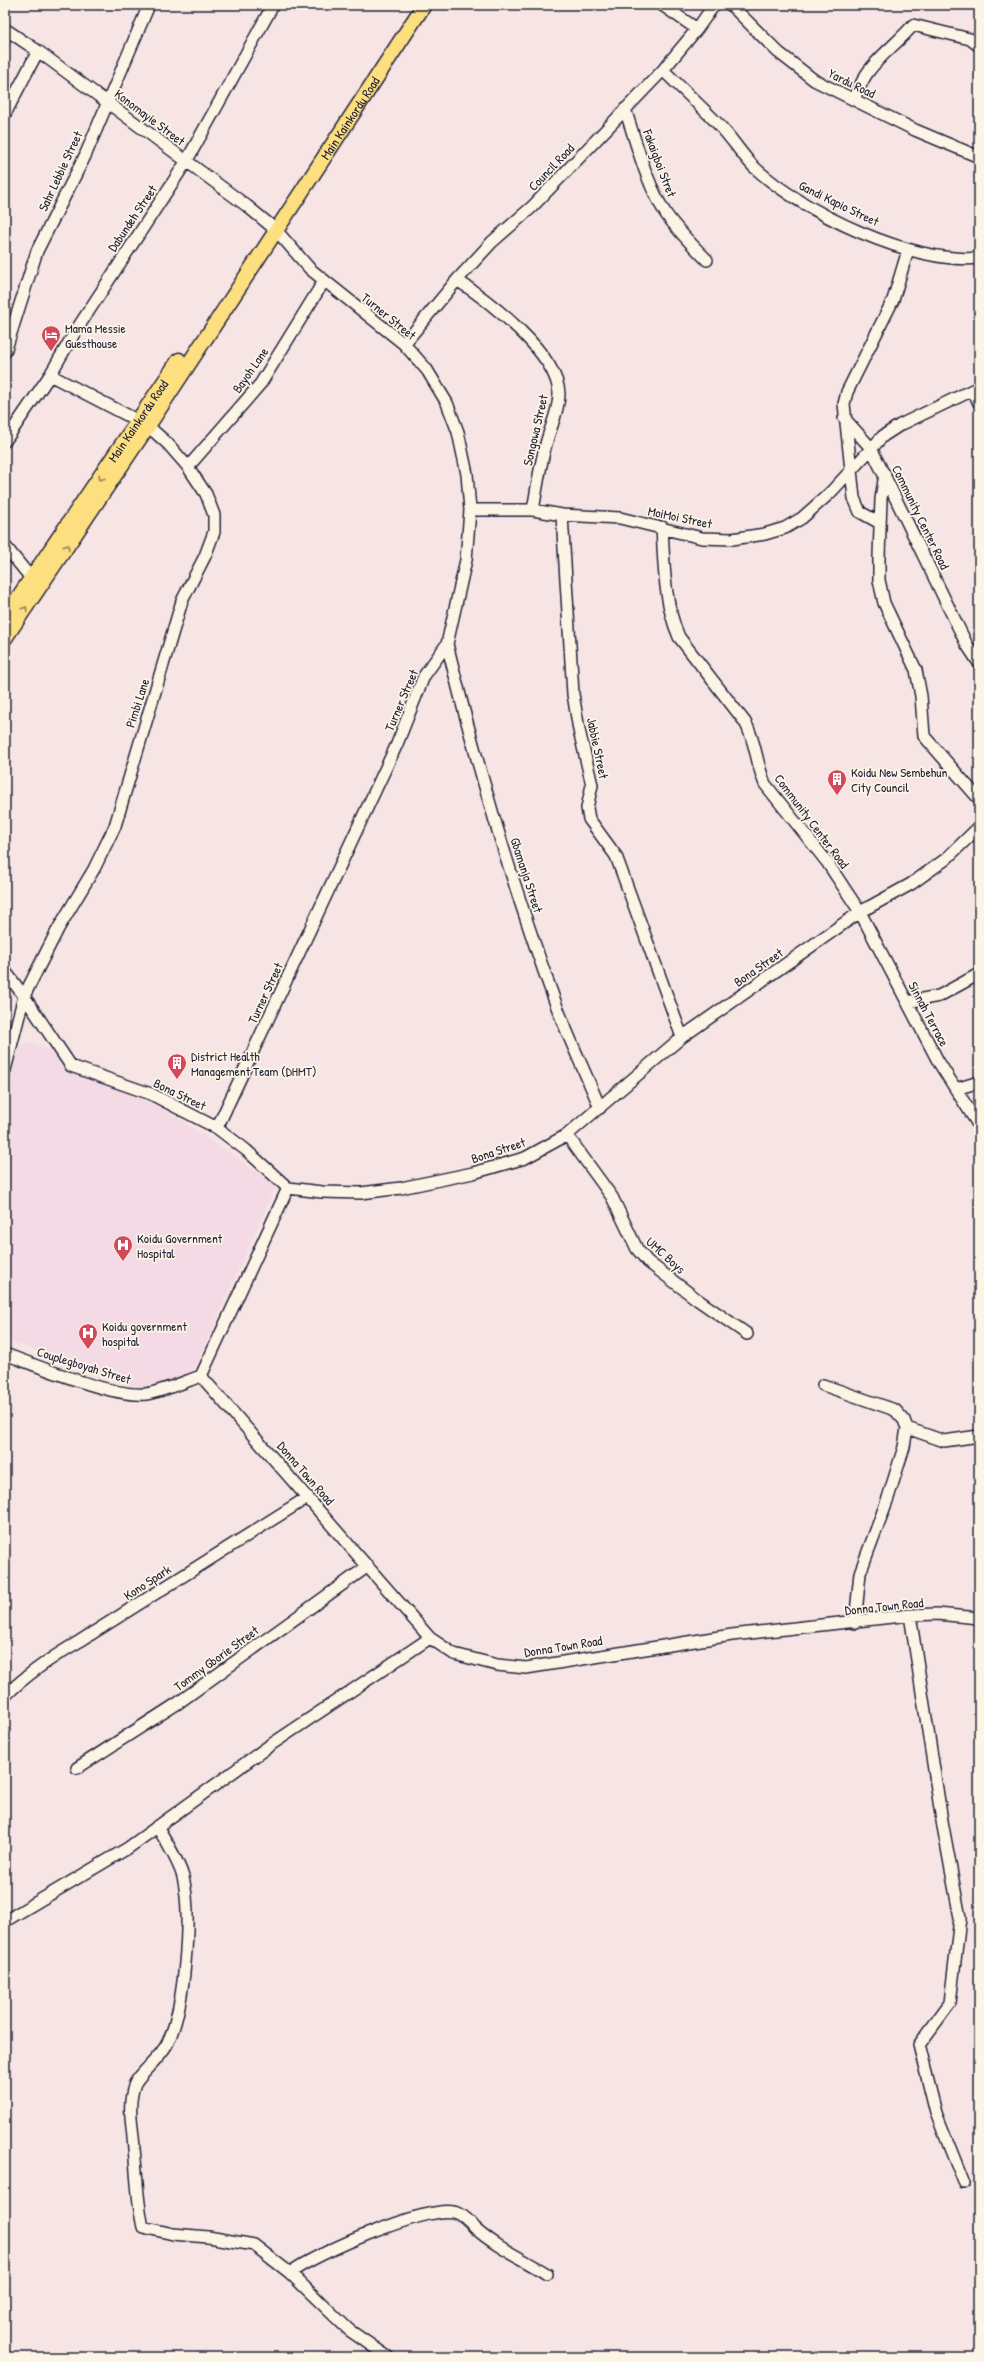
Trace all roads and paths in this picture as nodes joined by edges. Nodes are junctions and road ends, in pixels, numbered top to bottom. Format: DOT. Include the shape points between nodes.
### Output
graph roads {
  1 [pos="149,5"];
  2 [pos="273,5"];
  3 [pos="416,5"];
  4 [pos="424,5"];
  5 [pos="662,5"];
  6 [pos="714,5"];
  7 [pos="731,5"];
  8 [pos="5,29"];
  9 [pos="697,29"];
  10 [pos="979,46"];
  11 [pos="38,51"];
  12 [pos="662,70"];
  13 [pos="854,100"];
  14 [pos="107,102"];
  15 [pos="625,109"];
  16 [pos="5,114"];
  17 [pos="979,158"];
  18 [pos="186,162"];
  19 [pos="273,227"];
  20 [pos="908,250"];
  21 [pos="979,258"];
  22 [pos="707,260"];
  23 [pos="457,280"];
  24 [pos="324,281"];
  25 [pos="404,344"];
  26 [pos="5,352"];
  27 [pos="50,375"];
  28 [pos="976,389"];
  29 [pos="979,403"];
  30 [pos="844,418"];
  31 [pos="143,424"];
  32 [pos="5,440"];
  33 [pos="871,448"];
  34 [pos="188,467"];
  35 [pos="851,471"];
  36 [pos="885,474"];
  37 [pos="470,510"];
  38 [pos="533,510"];
  39 [pos="562,515"];
  40 [pos="880,523"];
  41 [pos="662,527"];
  42 [pos="5,546"];
  43 [pos="31,578"];
  44 [pos="5,617"];
  45 [pos="5,638"];
  46 [pos="447,644"];
  47 [pos="979,663"];
  48 [pos="979,799"];
  49 [pos="979,827"];
  50 [pos="860,912"];
  51 [pos="5,971"];
  52 [pos="979,974"];
  53 [pos="24,996"];
  54 [pos="907,1002"];
  55 [pos="682,1037"];
  56 [pos="5,1070"];
  57 [pos="979,1082"];
  58 [pos="956,1089"];
  59 [pos="600,1108"];
  60 [pos="979,1126"];
  61 [pos="216,1128"];
  62 [pos="567,1135"];
  63 [pos="288,1188"];
  64 [pos="747,1334"];
  65 [pos="5,1354"];
  66 [pos="201,1376"];
  67 [pos="823,1385"];
  68 [pos="907,1428"];
  69 [pos="979,1436"];
  70 [pos="308,1497"];
  71 [pos="368,1566"];
  72 [pos="910,1615"];
  73 [pos="979,1618"];
  74 [pos="855,1623"];
  75 [pos="430,1638"];
  76 [pos="5,1696"];
  77 [pos="77,1768"];
  78 [pos="157,1826"];
  79 [pos="5,1921"];
  80 [pos="964,2183"];
  81 [pos="290,2273"];
  82 [pos="547,2274"];
  83 [pos="388,2357"];
  1 -- 14 [label="street, Sahr Lebbie Street"];
  2 -- 18 [label="street, Dabundeh Street"];
  3 -- 19 [label="main road"];
  4 -- 19 [label="main road, Main Kainkordu Road"];
  5 -- 9 [label="street"];
  6 -- 9 [label="street, Council Road"];
  7 -- 13 [label="street, Yardu Road" via="795,67 814,80"];
  8 -- 11 [label="street, Konomayie Street"];
  9 -- 12 [label="street, Council Road"];
  10 -- 13 [label="street" via="970,39 913,25 867,73"];
  11 -- 14 [label="street, Konomayie Street"];
  11 -- 16 [label="street"];
  12 -- 15 [label="street, Council Road"];
  12 -- 20 [label="street, Gandi Kapio Street" via="719,125 753,166 797,201"];
  13 -- 17 [label="street, Yardu Road"];
  14 -- 18 [label="street, Konomayie Street"];
  14 -- 26 [label="street, Sahr Lebbie Street" via="85,156 37,251"];
  15 -- 22 [label="street, Fakaigboi Stret" via="658,201 680,231"];
  15 -- 23 [label="street, Council Road" via="532,207 496,238"];
  18 -- 19 [label="street, Konomayie Street"];
  18 -- 27 [label="street, Dabundeh Street" via="79,325"];
  19 -- 24 [label="street, Turner Street"];
  19 -- 31 [label="main road, Main Kainkordu Road"];
  20 -- 21 [label="street, Gandi Kapio Street" via="962,260"];
  20 -- 30 [label="street" via="893,300 847,392"];
  23 -- 25 [label="street, Council Road"];
  23 -- 38 [label="street, Songowa Street" via="507,317 540,354 557,380 559,396 545,445"];
  24 -- 25 [label="street, Turner Street"];
  24 -- 34 [label="street, Bayoh Lane" via="261,383"];
  25 -- 37 [label="street, Turner Street" via="427,370 447,403 458,432 467,474"];
  27 -- 31 [label="street, Pimbi Lane"];
  27 -- 32 [label="street, Dabundeh Street"];
  28 -- 29 [label="street"];
  28 -- 33 [label="street, MoiMoi Street" via="900,425 882,436"];
  30 -- 33 [label="street, Community Center Road"];
  30 -- 35 [label="street"];
  31 -- 34 [label="street, Pimbi Lane"];
  31 -- 43 [label="main road, Main Kainkordu Road, one-way"];
  45 -- 31 [label="main road, one-way"];
  33 -- 35 [label="street, MoiMoi Street"];
  33 -- 36 [label="street, Community Center Road"];
  34 -- 53 [label="street, Pimbi Lane" via="206,494 214,515 214,532 182,601 115,826"];
  35 -- 40 [label="street" via="854,498 860,512"];
  35 -- 41 [label="street, MoiMoi Street" via="802,518 785,528 765,534 732,539 702,538"];
  36 -- 40 [label="street"];
  36 -- 47 [label="street, Community Center Road" via="967,644"];
  37 -- 38 [label="street, MoiMoi Street"];
  37 -- 46 [label="street, Turner Street" via="466,560"];
  38 -- 39 [label="street, MoiMoi Street"];
  39 -- 41 [label="street, MoiMoi Street" via="620,518"];
  39 -- 55 [label="street, Jabbie Street" via="573,694 592,785 587,813 616,856"];
  40 -- 48 [label="street" via="879,580 884,603 916,670 924,736"];
  41 -- 50 [label="street, Community Center Road" via="664,566 672,621 678,637 745,722 752,734 759,770 765,784 828,862"];
  42 -- 43 [label="street"];
  43 -- 44 [label="main road, Main Kainkordu Road"];
  46 -- 59 [label="street, Gbamanja Street" via="479,770 519,898 558,1008"];
  46 -- 61 [label="street, Turner Street" via="424,676 397,744"];
  49 -- 50 [label="street, Bona Street" via="946,859 904,888"];
  50 -- 54 [label="street, Sinnah Terrace"];
  50 -- 55 [label="street, Bona Street"];
  51 -- 53 [label="street, Bona Street"];
  52 -- 54 [label="street" via="939,996"];
  53 -- 56 [label="street, Pimbi Lane"];
  53 -- 61 [label="street, Bona Street" via="71,1066 152,1094"];
  54 -- 58 [label="street, Sinnah Terrace"];
  55 -- 59 [label="street, Bona Street"];
  57 -- 58 [label="street"];
  58 -- 60 [label="street, Sinnah Terrace"];
  59 -- 62 [label="street, Bona Street"];
  61 -- 63 [label="street, Bona Street" via="246,1150"];
  62 -- 63 [label="street, Bona Street" via="526,1158 473,1173 401,1188 361,1193"];
  62 -- 64 [label="street, UMC Boys" via="612,1197 637,1249 648,1262"];
  63 -- 66 [label="street"];
  65 -- 66 [label="street, Couplegboyah Street" via="110,1390 132,1394 146,1394"];
  66 -- 70 [label="street, Donna Town Road"];
  67 -- 68 [label="street" via="896,1410"];
  68 -- 69 [label="street" via="944,1441"];
  68 -- 74 [label="street" via="904,1447 888,1498 860,1573"];
  70 -- 71 [label="street, Donna Town Road"];
  70 -- 76 [label="street, Kono Spark" via="49,1658 27,1674"];
  71 -- 75 [label="street, Donna Town Road"];
  71 -- 77 [label="street, Tommy Gborie Street" via="259,1642 178,1703"];
  72 -- 73 [label="street, Donna Town Road" via="937,1614"];
  72 -- 74 [label="street, Donna Town Road"];
  72 -- 80 [label="street" via="960,1918 950,2003 919,2046 936,2113"];
  74 -- 75 [label="street, Donna Town Road" via="724,1636 526,1668 454,1654"];
  75 -- 78 [label="street" via="269,1746"];
  78 -- 79 [label="street" via="123,1851"];
  78 -- 81 [label="street" via="182,1876 187,1916 183,1982 172,2033 161,2055 134,2084 131,2099 130,2116 138,2209 143,2227 173,2234 254,2245"];
  81 -- 82 [label="street" via="304,2262 377,2230 440,2211 455,2212 485,2237"];
  81 -- 83 [label="street" via="349,2330"];
}
